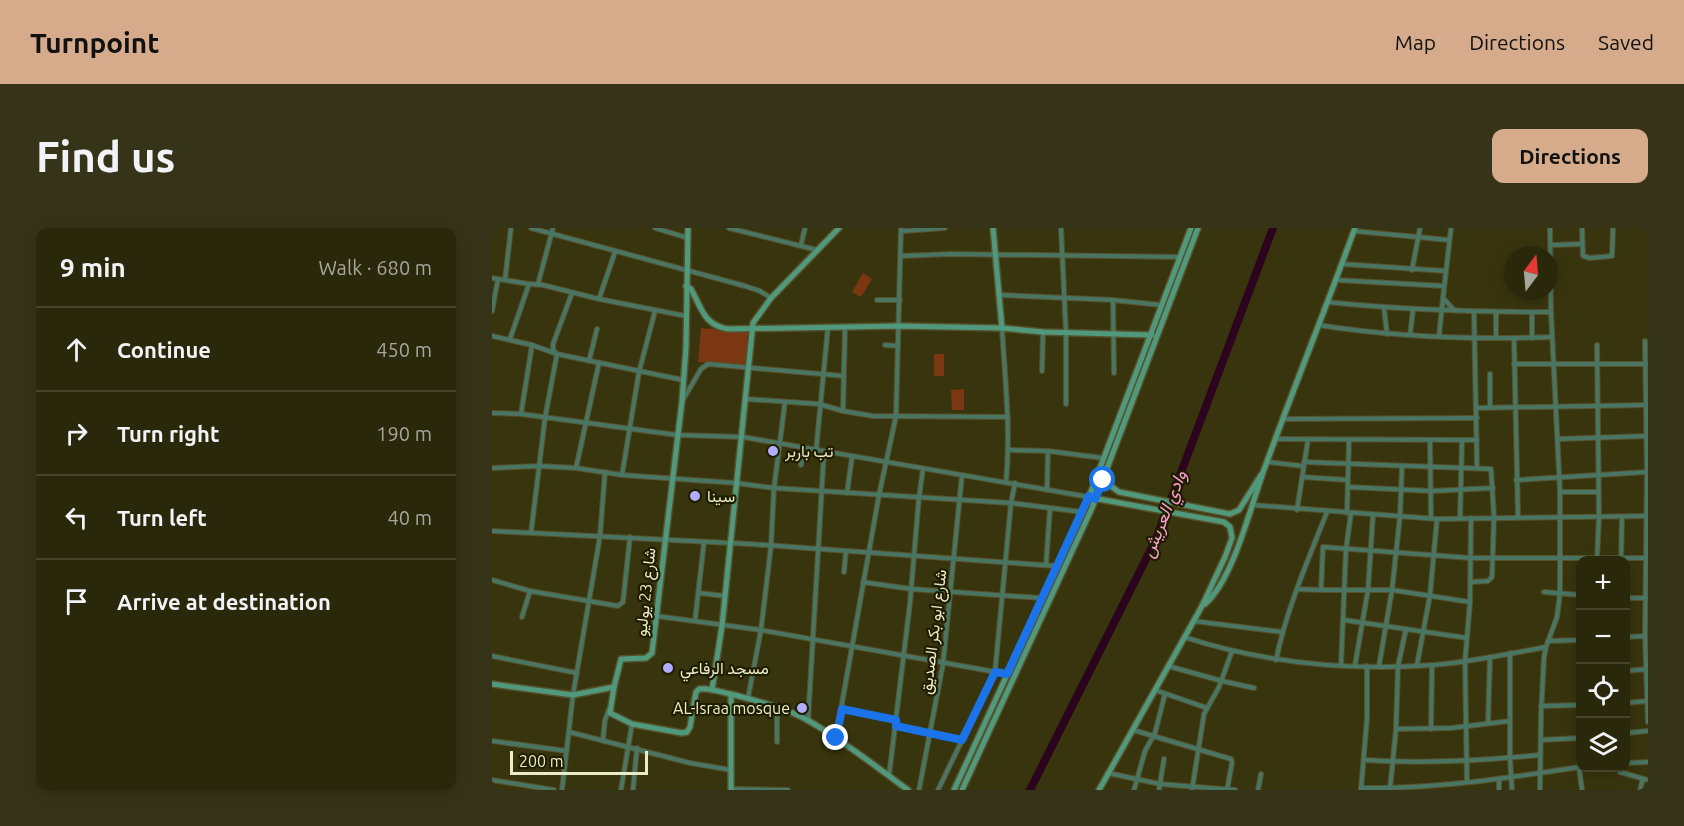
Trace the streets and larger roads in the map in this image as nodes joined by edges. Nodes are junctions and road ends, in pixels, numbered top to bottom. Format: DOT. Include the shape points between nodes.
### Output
graph roads {
  1 [pos="511,228"];
  2 [pos="531,228"];
  3 [pos="553,228"];
  4 [pos="655,228"];
  5 [pos="688,228"];
  6 [pos="729,228"];
  7 [pos="761,228"];
  8 [pos="805,228"];
  9 [pos="839,228"];
  10 [pos="945,228"];
  11 [pos="993,228"];
  12 [pos="1061,228"];
  13 [pos="1191,228"];
  14 [pos="1198,228"];
  15 [pos="1420,228"];
  16 [pos="1451,228"];
  17 [pos="1550,228"];
  18 [pos="1582,228"];
  19 [pos="1613,228"];
  20 [pos="902,229"];
  21 [pos="1355,230"];
  22 [pos="551,234"];
  23 [pos="759,236"];
  24 [pos="688,238"];
  25 [pos="1419,238"];
  26 [pos="1449,240"];
  27 [pos="1582,244"];
  28 [pos="801,245"];
  29 [pos="1552,245"];
  30 [pos="817,250"];
  31 [pos="615,252"];
  32 [pos="995,255"];
  33 [pos="901,256"];
  34 [pos="1063,256"];
  35 [pos="1180,257"];
  36 [pos="1341,264"];
  37 [pos="1412,270"];
  38 [pos="687,271"];
  39 [pos="1446,271"];
  40 [pos="492,278"];
  41 [pos="498,279"];
  42 [pos="505,280"];
  43 [pos="1336,280"];
  44 [pos="529,284"];
  45 [pos="538,284"];
  46 [pos="686,286"];
  47 [pos="1444,286"];
  48 [pos="572,293"];
  49 [pos="999,295"];
  50 [pos="1065,297"];
  51 [pos="771,298"];
  52 [pos="1443,298"];
  53 [pos="493,300"];
  54 [pos="599,300"];
  55 [pos="877,300"];
  56 [pos="900,300"];
  57 [pos="1113,300"];
  58 [pos="1327,302"];
  59 [pos="1161,305"];
  60 [pos="1384,308"];
  61 [pos="492,310"];
  62 [pos="654,310"];
  63 [pos="1413,310"];
  64 [pos="1440,311"];
  65 [pos="1455,311"];
  66 [pos="1474,312"];
  67 [pos="1496,312"];
  68 [pos="1532,312"];
  69 [pos="1551,312"];
  70 [pos="687,317"];
  71 [pos="1318,325"];
  72 [pos="828,327"];
  73 [pos="845,327"];
  74 [pos="899,327"];
  75 [pos="1002,328"];
  76 [pos="597,329"];
  77 [pos="752,329"];
  78 [pos="1043,332"];
  79 [pos="1066,333"];
  80 [pos="1112,333"];
  81 [pos="1387,333"];
  82 [pos="1150,335"];
  83 [pos="1410,335"];
  84 [pos="492,336"];
  85 [pos="1157,336"];
  86 [pos="1439,336"];
  87 [pos="1474,337"];
  88 [pos="1496,337"];
  89 [pos="1514,337"];
  90 [pos="1552,337"];
  91 [pos="1532,338"];
  92 [pos="510,339"];
  93 [pos="1645,341"];
  94 [pos="532,345"];
  95 [pos="885,345"];
  96 [pos="1597,345"];
  97 [pos="898,346"];
  98 [pos="557,354"];
  99 [pos="589,361"];
  100 [pos="599,363"];
  101 [pos="1554,363"];
  102 [pos="1514,364"];
  103 [pos="1598,364"];
  104 [pos="1647,364"];
  105 [pos="749,367"];
  106 [pos="1042,371"];
  107 [pos="639,372"];
  108 [pos="1114,373"];
  109 [pos="823,374"];
  110 [pos="1490,374"];
  111 [pos="844,376"];
  112 [pos="683,380"];
  113 [pos="746,399"];
  114 [pos="682,401"];
  115 [pos="785,402"];
  116 [pos="819,404"];
  117 [pos="1066,404"];
  118 [pos="1597,404"];
  119 [pos="1557,405"];
  120 [pos="1647,405"];
  121 [pos="1514,406"];
  122 [pos="1490,407"];
  123 [pos="1476,408"];
  124 [pos="843,411"];
  125 [pos="492,413"];
  126 [pos="521,414"];
  127 [pos="896,416"];
  128 [pos="1008,417"];
  129 [pos="545,418"];
  130 [pos="1477,418"];
  131 [pos="1283,419"];
  132 [pos="585,422"];
  133 [pos="631,428"];
  134 [pos="677,435"];
  135 [pos="1647,436"];
  136 [pos="743,437"];
  137 [pos="1597,438"];
  138 [pos="1275,439"];
  139 [pos="1558,439"];
  140 [pos="1308,440"];
  141 [pos="1430,440"];
  142 [pos="1462,440"];
  143 [pos="1478,440"];
  144 [pos="1349,441"];
  145 [pos="780,443"];
  146 [pos="802,448"];
  147 [pos="1008,450"];
  148 [pos="816,451"];
  149 [pos="1048,451"];
  150 [pos="824,452"];
  151 [pos="852,457"];
  152 [pos="1102,458"];
  153 [pos="1267,462"];
  154 [pos="886,463"];
  155 [pos="1304,464"];
  156 [pos="801,465"];
  157 [pos="1348,465"];
  158 [pos="539,466"];
  159 [pos="1402,467"];
  160 [pos="1430,467"];
  161 [pos="492,468"];
  162 [pos="576,468"];
  163 [pos="1463,468"];
  164 [pos="1477,468"];
  165 [pos="923,470"];
  166 [pos="1263,471"];
  167 [pos="605,472"];
  168 [pos="1647,472"];
  169 [pos="622,475"];
  170 [pos="962,475"];
  171 [pos="1597,475"];
  172 [pos="1302,477"];
  173 [pos="1559,477"];
  174 [pos="672,478"];
  175 [pos="1103,480"];
  176 [pos="1348,480"];
  177 [pos="1516,480"];
  178 [pos="1006,482"];
  179 [pos="736,483"];
  180 [pos="1015,483"];
  181 [pos="1348,487"];
  182 [pos="774,488"];
  183 [pos="1493,488"];
  184 [pos="1402,489"];
  185 [pos="1047,490"];
  186 [pos="1462,490"];
  187 [pos="821,491"];
  188 [pos="1432,491"];
  189 [pos="847,492"];
  190 [pos="1560,492"];
  191 [pos="1598,492"];
  192 [pos="879,495"];
  193 [pos="1089,496"];
  194 [pos="919,497"];
  195 [pos="959,499"];
  196 [pos="1095,499"];
  197 [pos="1011,503"];
  198 [pos="1253,505"];
  199 [pos="1050,508"];
  200 [pos="1297,510"];
  201 [pos="1082,512"];
  202 [pos="1327,512"];
  203 [pos="1349,513"];
  204 [pos="1373,514"];
  205 [pos="1400,516"];
  206 [pos="1599,516"];
  207 [pos="1647,516"];
  208 [pos="1494,517"];
  209 [pos="1518,517"];
  210 [pos="1560,517"];
  211 [pos="1622,517"];
  212 [pos="1460,518"];
  213 [pos="1472,518"];
  214 [pos="1434,519"];
  215 [pos="492,531"];
  216 [pos="531,534"];
  217 [pos="600,536"];
  218 [pos="630,537"];
  219 [pos="665,540"];
  220 [pos="704,542"];
  221 [pos="730,542"];
  222 [pos="771,546"];
  223 [pos="1313,547"];
  224 [pos="1323,548"];
  225 [pos="818,549"];
  226 [pos="1346,549"];
  227 [pos="846,551"];
  228 [pos="1371,551"];
  229 [pos="869,553"];
  230 [pos="1395,553"];
  231 [pos="914,556"];
  232 [pos="1597,556"];
  233 [pos="1621,556"];
  234 [pos="1434,557"];
  235 [pos="1493,557"];
  236 [pos="1560,557"];
  237 [pos="954,558"];
  238 [pos="1470,558"];
  239 [pos="1576,558"];
  240 [pos="1646,558"];
  241 [pos="1630,559"];
  242 [pos="1006,561"];
  243 [pos="1046,565"];
  244 [pos="1056,566"];
  245 [pos="844,572"];
  246 [pos="492,579"];
  247 [pos="863,582"];
  248 [pos="1471,582"];
  249 [pos="911,589"];
  250 [pos="1297,589"];
  251 [pos="1321,590"];
  252 [pos="1368,590"];
  253 [pos="1392,590"];
  254 [pos="530,591"];
  255 [pos="1345,591"];
  256 [pos="950,592"];
  257 [pos="1544,592"];
  258 [pos="699,593"];
  259 [pos="1560,593"];
  260 [pos="1430,595"];
  261 [pos="1576,595"];
  262 [pos="725,596"];
  263 [pos="1002,596"];
  264 [pos="1041,598"];
  265 [pos="1630,598"];
  266 [pos="1646,598"];
  267 [pos="590,602"];
  268 [pos="1470,602"];
  269 [pos="1202,606"];
  270 [pos="656,616"];
  271 [pos="522,617"];
  272 [pos="1344,620"];
  273 [pos="1193,621"];
  274 [pos="695,622"];
  275 [pos="1362,622"];
  276 [pos="1385,625"];
  277 [pos="722,626"];
  278 [pos="1407,629"];
  279 [pos="761,630"];
  280 [pos="1282,632"];
  281 [pos="1424,632"];
  282 [pos="1645,636"];
  283 [pos="1184,637"];
  284 [pos="1630,637"];
  285 [pos="1467,638"];
  286 [pos="814,640"];
  287 [pos="1576,640"];
  288 [pos="1548,641"];
  289 [pos="852,647"];
  290 [pos="1546,647"];
  291 [pos="1232,651"];
  292 [pos="1510,653"];
  293 [pos="492,656"];
  294 [pos="903,657"];
  295 [pos="1490,657"];
  296 [pos="1276,660"];
  297 [pos="1464,661"];
  298 [pos="943,664"];
  299 [pos="1341,665"];
  300 [pos="1417,665"];
  301 [pos="1432,665"];
  302 [pos="1168,666"];
  303 [pos="1355,666"];
  304 [pos="1367,666"];
  305 [pos="1378,666"];
  306 [pos="1398,666"];
  307 [pos="1647,669"];
  308 [pos="1630,671"];
  309 [pos="995,672"];
  310 [pos="577,673"];
  311 [pos="1007,674"];
  312 [pos="1222,681"];
  313 [pos="492,684"];
  314 [pos="614,687"];
  315 [pos="1254,688"];
  316 [pos="712,690"];
  317 [pos="1154,690"];
  318 [pos="731,694"];
  319 [pos="1165,694"];
  320 [pos="573,695"];
  321 [pos="748,699"];
  322 [pos="1648,701"];
  323 [pos="1630,703"];
  324 [pos="1576,705"];
  325 [pos="1541,706"];
  326 [pos="609,708"];
  327 [pos="777,708"];
  328 [pos="1207,708"];
  329 [pos="842,709"];
  330 [pos="808,721"];
  331 [pos="1510,722"];
  332 [pos="1648,722"];
  333 [pos="896,723"];
  334 [pos="1488,723"];
  335 [pos="632,724"];
  336 [pos="1465,726"];
  337 [pos="1131,729"];
  338 [pos="1396,729"];
  339 [pos="1431,729"];
  340 [pos="1648,731"];
  341 [pos="569,732"];
  342 [pos="930,733"];
  343 [pos="1630,733"];
  344 [pos="1153,737"];
  345 [pos="836,738"];
  346 [pos="603,739"];
  347 [pos="1576,739"];
  348 [pos="962,740"];
  349 [pos="1541,740"];
  350 [pos="492,741"];
  351 [pos="777,742"];
  352 [pos="627,745"];
  353 [pos="638,748"];
  354 [pos="567,750"];
  355 [pos="1197,750"];
  356 [pos="1540,755"];
  357 [pos="1510,758"];
  358 [pos="1164,759"];
  359 [pos="1364,759"];
  360 [pos="1392,762"];
  361 [pos="1466,762"];
  362 [pos="1648,762"];
  363 [pos="1630,763"];
  364 [pos="1576,768"];
  365 [pos="732,770"];
  366 [pos="1580,772"];
  367 [pos="1620,772"];
  368 [pos="1107,773"];
  369 [pos="1540,773"];
  370 [pos="1261,774"];
  371 [pos="888,776"];
  372 [pos="1511,778"];
  373 [pos="1136,779"];
  374 [pos="1645,779"];
  375 [pos="492,780"];
  376 [pos="1499,780"];
  377 [pos="1467,782"];
  378 [pos="1160,784"];
  379 [pos="1192,789"];
  380 [pos="1361,789"];
  381 [pos="1390,789"];
  382 [pos="554,790"];
  383 [pos="562,790"];
  384 [pos="621,790"];
  385 [pos="633,790"];
  386 [pos="731,790"];
  387 [pos="788,790"];
  388 [pos="908,790"];
  389 [pos="919,790"];
  390 [pos="938,790"];
  391 [pos="954,790"];
  392 [pos="962,790"];
  393 [pos="1098,790"];
  394 [pos="1134,790"];
  395 [pos="1159,790"];
  396 [pos="1227,790"];
  397 [pos="1234,790"];
  398 [pos="1258,790"];
  399 [pos="1499,790"];
  400 [pos="1512,790"];
  401 [pos="1540,790"];
  402 [pos="1582,790"];
  403 [pos="1640,790"];
  1 -- 42 [label="street"];
  2 -- 22 [label="street"];
  3 -- 22 [label="street"];
  4 -- 24 [label="street"];
  5 -- 24 [label="street, شارع 23 يوليو"];
  6 -- 23 [label="street"];
  7 -- 23 [label="street"];
  8 -- 28 [label="street"];
  9 -- 30 [label="street"];
  10 -- 20 [label="street"];
  11 -- 32 [label="street"];
  12 -- 34 [label="street"];
  13 -- 35 [label="street"];
  14 -- 85 [label="street"];
  15 -- 25 [label="street"];
  16 -- 26 [label="street"];
  17 -- 29 [label="street"];
  18 -- 27 [label="street"];
  19 -- 27 [label="street" via="1611,257 1585,257"];
  20 -- 33 [label="street"];
  21 -- 25 [label="street"];
  21 -- 36 [label="street"];
  22 -- 31 [label="street"];
  22 -- 45 [label="street"];
  23 -- 28 [label="street"];
  24 -- 38 [label="street, شارع 23 يوليو"];
  25 -- 26 [label="street"];
  25 -- 37 [label="street"];
  26 -- 39 [label="street"];
  27 -- 29 [label="street"];
  28 -- 30 [label="street"];
  29 -- 69 [label="street"];
  30 -- 51 [label="street"];
  31 -- 38 [label="street"];
  31 -- 54 [label="street"];
  32 -- 33 [label="street"];
  32 -- 34 [label="street"];
  32 -- 49 [label="street"];
  33 -- 56 [label="street"];
  34 -- 35 [label="street"];
  34 -- 50 [label="street"];
  35 -- 59 [label="street"];
  36 -- 37 [label="street"];
  36 -- 43 [label="street"];
  37 -- 39 [label="street"];
  38 -- 46 [label="street, شارع 23 يوليو"];
  38 -- 51 [label="street" via="752,288"];
  39 -- 47 [label="street"];
  40 -- 41 [label="street"];
  41 -- 42 [label="street"];
  41 -- 53 [label="street"];
  42 -- 44 [label="street"];
  43 -- 47 [label="street"];
  43 -- 58 [label="street"];
  44 -- 45 [label="street"];
  44 -- 92 [label="street"];
  45 -- 48 [label="street"];
  46 -- 70 [label="street, شارع 23 يوليو"];
  46 -- 77 [label="street" via="712,324"];
  47 -- 52 [label="street"];
  48 -- 54 [label="street"];
  48 -- 98 [label="street" via="553,344"];
  49 -- 50 [label="street"];
  49 -- 75 [label="street"];
  50 -- 57 [label="street"];
  50 -- 79 [label="street"];
  51 -- 77 [label="street"];
  52 -- 64 [label="street"];
  52 -- 65 [label="street"];
  53 -- 61 [label="street"];
  54 -- 62 [label="street"];
  55 -- 56 [label="street"];
  56 -- 74 [label="street"];
  57 -- 59 [label="street"];
  57 -- 80 [label="street"];
  58 -- 60 [label="street"];
  58 -- 71 [label="street"];
  59 -- 82 [label="street"];
  60 -- 63 [label="street"];
  60 -- 81 [label="street"];
  62 -- 70 [label="street"];
  62 -- 107 [label="street"];
  63 -- 64 [label="street"];
  63 -- 83 [label="street"];
  64 -- 65 [label="street"];
  64 -- 86 [label="street"];
  65 -- 66 [label="street"];
  66 -- 67 [label="street"];
  66 -- 87 [label="street"];
  67 -- 68 [label="street"];
  67 -- 88 [label="street"];
  68 -- 69 [label="street"];
  68 -- 91 [label="street"];
  69 -- 90 [label="street"];
  70 -- 112 [label="street, شارع 23 يوليو"];
  71 -- 81 [label="street"];
  71 -- 131 [label="street"];
  72 -- 73 [label="street"];
  72 -- 77 [label="street"];
  72 -- 109 [label="street"];
  73 -- 74 [label="street"];
  73 -- 111 [label="street"];
  74 -- 75 [label="street"];
  74 -- 97 [label="street"];
  75 -- 78 [label="street"];
  75 -- 128 [label="street"];
  76 -- 99 [label="street"];
  77 -- 105 [label="street"];
  78 -- 79 [label="street"];
  78 -- 106 [label="street"];
  79 -- 80 [label="street"];
  79 -- 117 [label="street"];
  80 -- 82 [label="street"];
  80 -- 108 [label="street"];
  81 -- 83 [label="street"];
  82 -- 85 [label="street"];
  82 -- 152 [label="street"];
  83 -- 86 [label="street"];
  84 -- 92 [label="street"];
  85 -- 175 [label="street"];
  86 -- 87 [label="street"];
  87 -- 88 [label="street"];
  87 -- 123 [label="street"];
  88 -- 89 [label="street"];
  89 -- 91 [label="street"];
  89 -- 102 [label="street"];
  90 -- 91 [label="street"];
  90 -- 101 [label="street"];
  92 -- 94 [label="street"];
  93 -- 104 [label="street"];
  94 -- 98 [label="street"];
  94 -- 126 [label="street"];
  95 -- 97 [label="street"];
  96 -- 103 [label="street"];
  97 -- 127 [label="street"];
  98 -- 99 [label="street"];
  98 -- 129 [label="street"];
  99 -- 100 [label="street"];
  100 -- 107 [label="street"];
  100 -- 132 [label="street"];
  101 -- 102 [label="street"];
  101 -- 103 [label="street"];
  101 -- 119 [label="street"];
  102 -- 121 [label="street"];
  103 -- 104 [label="street"];
  103 -- 118 [label="street"];
  104 -- 120 [label="street"];
  105 -- 109 [label="street"];
  105 -- 113 [label="street"];
  105 -- 114 [label="street" via="705,365"];
  107 -- 112 [label="street"];
  107 -- 133 [label="street"];
  109 -- 111 [label="street"];
  109 -- 116 [label="street"];
  110 -- 122 [label="street"];
  111 -- 124 [label="street"];
  112 -- 114 [label="street, شارع 23 يوليو"];
  113 -- 115 [label="street"];
  113 -- 136 [label="street"];
  114 -- 134 [label="street, شارع 23 يوليو"];
  115 -- 116 [label="street"];
  115 -- 145 [label="street"];
  116 -- 124 [label="street"];
  116 -- 148 [label="street"];
  118 -- 119 [label="street"];
  118 -- 120 [label="street"];
  118 -- 137 [label="street"];
  119 -- 121 [label="street"];
  119 -- 139 [label="street"];
  120 -- 135 [label="street"];
  121 -- 122 [label="street"];
  121 -- 177 [label="street"];
  122 -- 123 [label="street"];
  123 -- 130 [label="street"];
  124 -- 127 [label="street"];
  125 -- 126 [label="street"];
  126 -- 129 [label="street"];
  127 -- 128 [label="street"];
  127 -- 154 [label="street"];
  128 -- 147 [label="street"];
  129 -- 132 [label="street"];
  129 -- 158 [label="street"];
  130 -- 131 [label="street"];
  130 -- 143 [label="street"];
  131 -- 138 [label="street"];
  132 -- 133 [label="street"];
  132 -- 162 [label="street"];
  133 -- 134 [label="street"];
  133 -- 169 [label="street"];
  134 -- 136 [label="street"];
  134 -- 174 [label="street, شارع 23 يوليو"];
  135 -- 137 [label="street"];
  135 -- 168 [label="street"];
  136 -- 145 [label="street"];
  136 -- 179 [label="street"];
  137 -- 139 [label="street"];
  137 -- 171 [label="street"];
  138 -- 140 [label="street"];
  138 -- 153 [label="street"];
  139 -- 173 [label="street"];
  140 -- 144 [label="street"];
  140 -- 155 [label="street"];
  141 -- 142 [label="street"];
  141 -- 144 [label="street"];
  141 -- 160 [label="street"];
  142 -- 143 [label="street"];
  142 -- 163 [label="street"];
  143 -- 164 [label="street"];
  144 -- 157 [label="street"];
  145 -- 146 [label="street"];
  145 -- 182 [label="street"];
  146 -- 148 [label="street"];
  146 -- 156 [label="street"];
  147 -- 149 [label="street"];
  147 -- 178 [label="street"];
  148 -- 150 [label="street"];
  149 -- 152 [label="street"];
  149 -- 185 [label="street"];
  150 -- 151 [label="street"];
  150 -- 187 [label="street"];
  151 -- 154 [label="street"];
  151 -- 189 [label="street"];
  152 -- 193 [label="street"];
  153 -- 155 [label="street"];
  153 -- 166 [label="street"];
  154 -- 165 [label="street"];
  154 -- 192 [label="street"];
  155 -- 157 [label="street"];
  155 -- 172 [label="street"];
  157 -- 159 [label="street"];
  157 -- 176 [label="street"];
  158 -- 161 [label="street"];
  158 -- 162 [label="street"];
  158 -- 216 [label="street"];
  159 -- 160 [label="street"];
  159 -- 184 [label="street"];
  160 -- 163 [label="street"];
  160 -- 188 [label="street"];
  162 -- 167 [label="street"];
  163 -- 164 [label="street"];
  163 -- 186 [label="street"];
  164 -- 183 [label="street" via="1491,469"];
  165 -- 170 [label="street"];
  165 -- 194 [label="street"];
  166 -- 175 [label="street" via="1239,510 1230,514 1119,492"];
  166 -- 198 [label="street"];
  167 -- 169 [label="street"];
  167 -- 217 [label="street"];
  168 -- 171 [label="street"];
  168 -- 207 [label="street"];
  169 -- 174 [label="street"];
  170 -- 178 [label="street"];
  170 -- 195 [label="street, شارع ابو بكر الصديق"];
  171 -- 173 [label="street"];
  171 -- 191 [label="street"];
  172 -- 176 [label="street"];
  172 -- 200 [label="street"];
  173 -- 177 [label="street"];
  173 -- 190 [label="street"];
  174 -- 179 [label="street"];
  174 -- 219 [label="street, شارع 23 يوليو"];
  175 -- 196 [label="street"];
  176 -- 181 [label="street"];
  177 -- 209 [label="street"];
  178 -- 180 [label="street"];
  179 -- 182 [label="street"];
  179 -- 221 [label="street"];
  180 -- 185 [label="street"];
  180 -- 197 [label="street"];
  181 -- 184 [label="street"];
  181 -- 203 [label="street"];
  182 -- 187 [label="street"];
  182 -- 222 [label="street"];
  183 -- 186 [label="street"];
  183 -- 208 [label="street"];
  184 -- 188 [label="street"];
  184 -- 205 [label="street"];
  185 -- 193 [label="street"];
  186 -- 188 [label="street"];
  186 -- 212 [label="street"];
  187 -- 189 [label="street"];
  187 -- 225 [label="street"];
  188 -- 214 [label="street"];
  189 -- 192 [label="street"];
  190 -- 191 [label="street"];
  190 -- 210 [label="street"];
  191 -- 206 [label="street"];
  192 -- 194 [label="street"];
  192 -- 229 [label="street"];
  193 -- 196 [label="street"];
  193 -- 201 [label="street"];
  194 -- 195 [label="street"];
  194 -- 231 [label="street"];
  195 -- 197 [label="street"];
  195 -- 237 [label="street, شارع ابو بكر الصديق"];
  196 -- 269 [label="street" via="1229,525 1232,538"];
  196 -- 392 [label="street"];
  197 -- 199 [label="street"];
  197 -- 242 [label="street"];
  198 -- 200 [label="street"];
  198 -- 269 [label="street" via="1219,589"];
  199 -- 201 [label="street"];
  199 -- 243 [label="street"];
  200 -- 202 [label="street"];
  201 -- 244 [label="street"];
  202 -- 203 [label="street"];
  202 -- 223 [label="street"];
  203 -- 204 [label="street"];
  203 -- 226 [label="street"];
  204 -- 205 [label="street"];
  204 -- 228 [label="street"];
  205 -- 214 [label="street"];
  205 -- 230 [label="street"];
  206 -- 210 [label="street"];
  206 -- 211 [label="street"];
  206 -- 232 [label="street"];
  207 -- 211 [label="street"];
  207 -- 240 [label="street"];
  208 -- 209 [label="street"];
  208 -- 213 [label="street"];
  208 -- 235 [label="street"];
  209 -- 210 [label="street"];
  210 -- 236 [label="street"];
  211 -- 233 [label="street"];
  212 -- 213 [label="street"];
  212 -- 214 [label="street"];
  213 -- 238 [label="street"];
  214 -- 234 [label="street"];
  215 -- 216 [label="street"];
  216 -- 217 [label="street"];
  217 -- 218 [label="street"];
  217 -- 267 [label="street"];
  218 -- 219 [label="street"];
  218 -- 267 [label="street" via="622,604"];
  219 -- 220 [label="street"];
  219 -- 270 [label="street, شارع 23 يوليو"];
  220 -- 221 [label="street"];
  220 -- 258 [label="street"];
  221 -- 222 [label="street"];
  221 -- 262 [label="street"];
  222 -- 225 [label="street"];
  222 -- 279 [label="street"];
  223 -- 224 [label="street"];
  223 -- 250 [label="street"];
  224 -- 226 [label="street"];
  224 -- 251 [label="street"];
  225 -- 227 [label="street"];
  225 -- 286 [label="street"];
  226 -- 228 [label="street"];
  226 -- 255 [label="street"];
  227 -- 229 [label="street"];
  227 -- 245 [label="street"];
  228 -- 230 [label="street"];
  228 -- 252 [label="street"];
  229 -- 231 [label="street"];
  229 -- 247 [label="street"];
  230 -- 234 [label="street"];
  230 -- 253 [label="street"];
  231 -- 237 [label="street"];
  231 -- 249 [label="street"];
  234 -- 238 [label="street"];
  234 -- 260 [label="street"];
  235 -- 236 [label="street"];
  235 -- 238 [label="street"];
  235 -- 248 [label="street" via="1491,580"];
  236 -- 239 [label="street"];
  236 -- 259 [label="street"];
  237 -- 242 [label="street"];
  237 -- 256 [label="street, شارع ابو بكر الصديق"];
  238 -- 248 [label="street"];
  240 -- 241 [label="street"];
  240 -- 266 [label="street"];
  242 -- 243 [label="street"];
  242 -- 263 [label="street"];
  243 -- 244 [label="street"];
  244 -- 264 [label="street"];
  246 -- 254 [label="street"];
  247 -- 249 [label="street"];
  247 -- 289 [label="street"];
  248 -- 268 [label="street"];
  249 -- 256 [label="street"];
  249 -- 294 [label="street"];
  250 -- 251 [label="street"];
  250 -- 280 [label="street"];
  251 -- 255 [label="street"];
  252 -- 253 [label="street"];
  252 -- 255 [label="street"];
  252 -- 275 [label="street"];
  253 -- 260 [label="street"];
  253 -- 276 [label="street"];
  254 -- 267 [label="street"];
  254 -- 271 [label="street"];
  255 -- 272 [label="street"];
  256 -- 263 [label="street"];
  256 -- 298 [label="street, شارع ابو بكر الصديق"];
  257 -- 259 [label="street"];
  258 -- 262 [label="street"];
  258 -- 274 [label="street"];
  259 -- 261 [label="street"];
  259 -- 288 [label="street"];
  260 -- 268 [label="street"];
  260 -- 281 [label="street"];
  262 -- 277 [label="street"];
  263 -- 264 [label="street"];
  263 -- 309 [label="street"];
  264 -- 311 [label="street"];
  265 -- 266 [label="street"];
  266 -- 282 [label="street"];
  267 -- 310 [label="street"];
  268 -- 285 [label="street"];
  269 -- 273 [label="street"];
  270 -- 274 [label="street"];
  270 -- 314 [label="street, شارع 23 يوليو" via="652,653 621,659"];
  272 -- 275 [label="street"];
  272 -- 299 [label="street"];
  273 -- 280 [label="street"];
  273 -- 283 [label="street"];
  274 -- 277 [label="street"];
  275 -- 276 [label="street"];
  275 -- 303 [label="street"];
  276 -- 278 [label="street"];
  276 -- 305 [label="street"];
  277 -- 279 [label="street"];
  277 -- 316 [label="street"];
  278 -- 281 [label="street"];
  278 -- 306 [label="street"];
  279 -- 286 [label="street"];
  279 -- 321 [label="street"];
  280 -- 296 [label="street"];
  281 -- 285 [label="street"];
  281 -- 300 [label="street"];
  282 -- 284 [label="street"];
  282 -- 307 [label="street"];
  283 -- 291 [label="street"];
  283 -- 302 [label="street"];
  285 -- 297 [label="street"];
  286 -- 289 [label="street"];
  286 -- 330 [label="street"];
  287 -- 288 [label="street"];
  288 -- 290 [label="street"];
  289 -- 294 [label="street"];
  289 -- 329 [label="street"];
  290 -- 292 [label="street"];
  290 -- 325 [label="street"];
  291 -- 296 [label="street"];
  291 -- 312 [label="street"];
  292 -- 295 [label="street"];
  292 -- 331 [label="street"];
  293 -- 310 [label="street"];
  294 -- 298 [label="street"];
  294 -- 333 [label="street"];
  295 -- 297 [label="street"];
  295 -- 334 [label="street"];
  296 -- 299 [label="street"];
  297 -- 301 [label="street"];
  297 -- 336 [label="street"];
  298 -- 309 [label="street"];
  298 -- 342 [label="street, شارع ابو بكر الصديق"];
  299 -- 303 [label="street"];
  300 -- 301 [label="street"];
  300 -- 306 [label="street"];
  301 -- 339 [label="street"];
  302 -- 312 [label="street"];
  302 -- 317 [label="street"];
  303 -- 304 [label="street"];
  304 -- 305 [label="street"];
  304 -- 359 [label="street"];
  305 -- 306 [label="street"];
  306 -- 338 [label="street"];
  307 -- 308 [label="street"];
  307 -- 322 [label="street"];
  309 -- 311 [label="street"];
  309 -- 348 [label="street"];
  310 -- 320 [label="street"];
  311 -- 391 [label="street"];
  312 -- 315 [label="street"];
  312 -- 328 [label="street"];
  313 -- 320 [label="street"];
  314 -- 320 [label="street"];
  314 -- 326 [label="street, شارع 23 يوليو"];
  316 -- 318 [label="street"];
  316 -- 335 [label="street" via="696,692 687,732"];
  317 -- 319 [label="street"];
  317 -- 337 [label="street"];
  318 -- 321 [label="street"];
  318 -- 365 [label="street"];
  319 -- 328 [label="street"];
  319 -- 344 [label="street"];
  320 -- 341 [label="street"];
  321 -- 327 [label="street"];
  322 -- 323 [label="street"];
  322 -- 332 [label="street"];
  324 -- 325 [label="street"];
  325 -- 349 [label="street"];
  326 -- 335 [label="street" via="613,716"];
  326 -- 346 [label="street"];
  327 -- 330 [label="street"];
  327 -- 351 [label="street"];
  328 -- 355 [label="street"];
  329 -- 333 [label="street"];
  329 -- 345 [label="street"];
  330 -- 345 [label="street"];
  331 -- 334 [label="street"];
  331 -- 357 [label="street"];
  333 -- 342 [label="street"];
  333 -- 371 [label="street"];
  334 -- 336 [label="street"];
  335 -- 352 [label="street"];
  336 -- 339 [label="street"];
  336 -- 361 [label="street"];
  337 -- 344 [label="street"];
  337 -- 368 [label="street"];
  338 -- 339 [label="street"];
  338 -- 360 [label="street"];
  340 -- 343 [label="street"];
  341 -- 346 [label="street"];
  341 -- 354 [label="street"];
  342 -- 348 [label="street"];
  342 -- 389 [label="street, شارع ابو بكر الصديق"];
  344 -- 355 [label="street"];
  344 -- 373 [label="street"];
  345 -- 371 [label="street"];
  346 -- 352 [label="street"];
  347 -- 349 [label="street"];
  348 -- 390 [label="street"];
  349 -- 356 [label="street"];
  350 -- 354 [label="street"];
  352 -- 353 [label="street"];
  352 -- 384 [label="street"];
  353 -- 365 [label="street"];
  353 -- 385 [label="street"];
  354 -- 383 [label="street"];
  355 -- 379 [label="street"];
  355 -- 396 [label="street" via="1232,760"];
  356 -- 357 [label="street"];
  356 -- 369 [label="street"];
  357 -- 361 [label="street"];
  357 -- 372 [label="street"];
  358 -- 378 [label="street"];
  359 -- 360 [label="street"];
  359 -- 380 [label="street"];
  360 -- 361 [label="street"];
  360 -- 381 [label="street"];
  361 -- 377 [label="street"];
  362 -- 363 [label="street"];
  364 -- 369 [label="street"];
  365 -- 386 [label="street"];
  366 -- 402 [label="street"];
  367 -- 374 [label="street"];
  368 -- 373 [label="street"];
  368 -- 393 [label="street"];
  369 -- 372 [label="street"];
  369 -- 401 [label="street"];
  370 -- 398 [label="street"];
  371 -- 388 [label="street"];
  372 -- 376 [label="street"];
  372 -- 400 [label="street"];
  373 -- 378 [label="street"];
  373 -- 394 [label="street"];
  374 -- 403 [label="street"];
  375 -- 382 [label="street"];
  376 -- 377 [label="street"];
  376 -- 399 [label="street"];
  377 -- 381 [label="street"];
  378 -- 379 [label="street"];
  378 -- 395 [label="street"];
  379 -- 396 [label="street"];
  380 -- 381 [label="street"];
  386 -- 387 [label="street"];
  396 -- 397 [label="street"];
}
